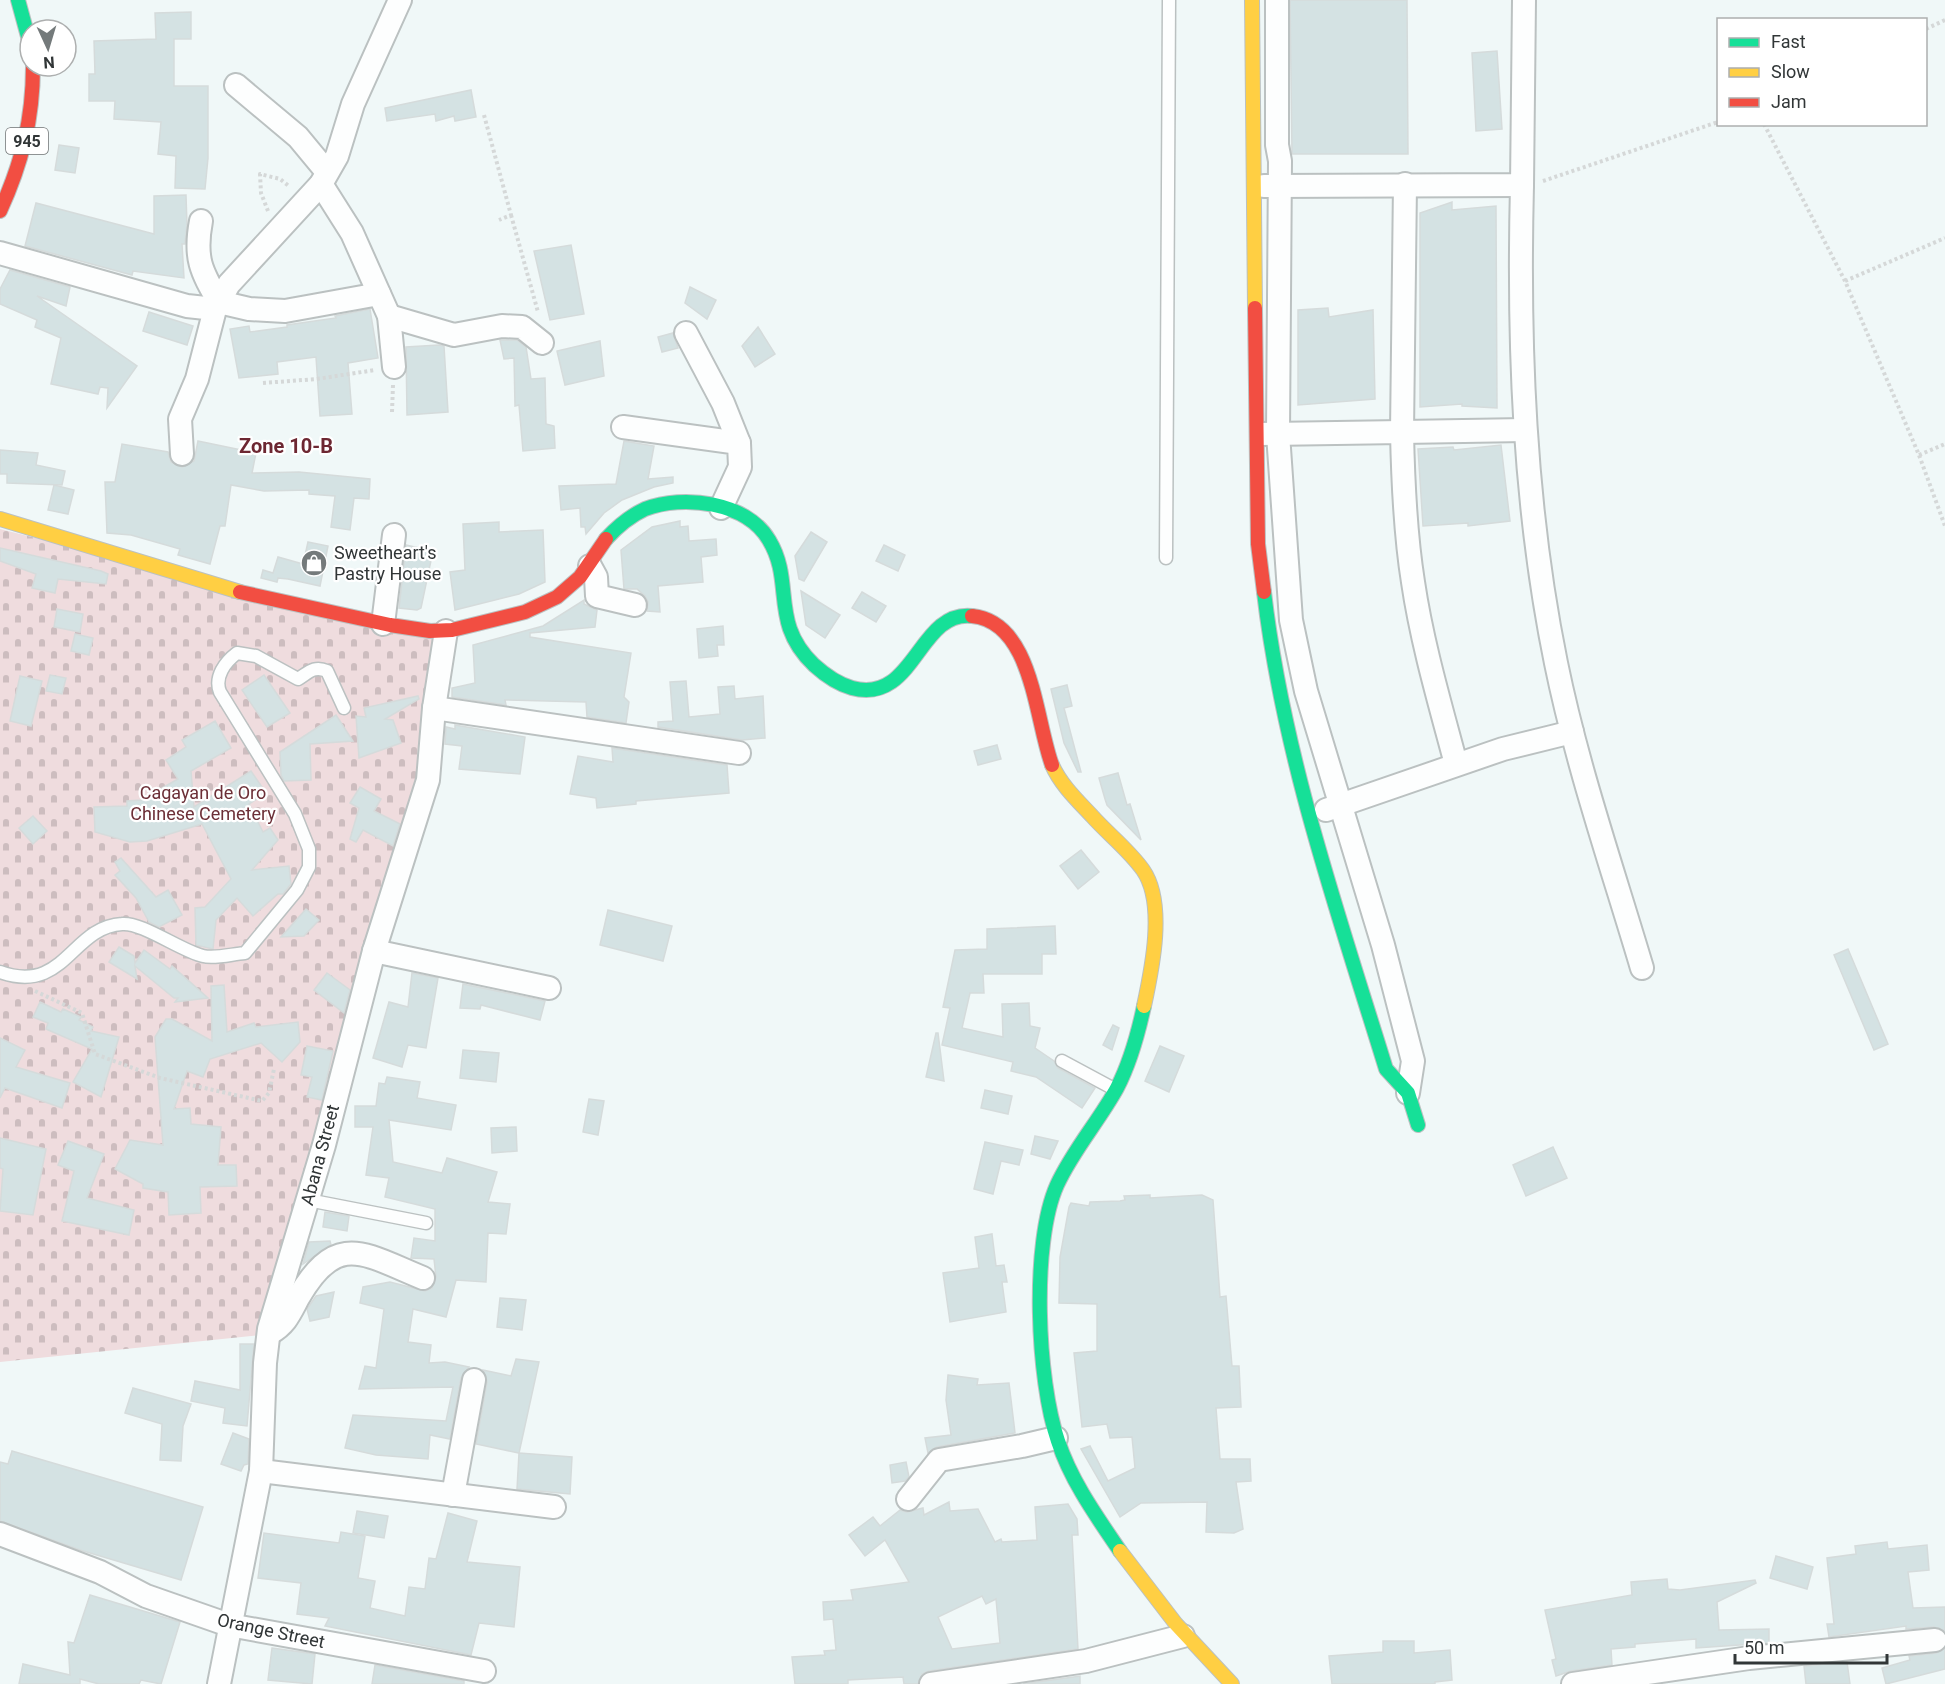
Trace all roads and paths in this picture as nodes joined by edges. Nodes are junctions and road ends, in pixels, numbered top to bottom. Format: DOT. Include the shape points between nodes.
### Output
graph roads {
  1 [pos="18,0"];
  2 [pos="400,0"];
  3 [pos="1169,0"];
  4 [pos="1252,0"];
  5 [pos="1276,0"];
  6 [pos="1524,0"];
  7 [pos="23,18"];
  8 [pos="1945,20"];
  9 [pos="1927,29"];
  10 [pos="33,78"];
  11 [pos="236,85"];
  12 [pos="484,115"];
  13 [pos="1717,123"];
  14 [pos="1765,126"];
  15 [pos="1405,184"];
  16 [pos="318,185"];
  17 [pos="1522,185"];
  18 [pos="1253,186"];
  19 [pos="1280,186"];
  20 [pos="0,210"];
  21 [pos="511,215"];
  22 [pos="500,220"];
  23 [pos="201,222"];
  24 [pos="277,234"];
  25 [pos="1945,238"];
  26 [pos="0,253"];
  27 [pos="1845,281"];
  28 [pos="379,294"];
  29 [pos="217,305"];
  30 [pos="539,314"];
  31 [pos="390,316"];
  32 [pos="686,333"];
  33 [pos="542,343"];
  34 [pos="394,367"];
  35 [pos="263,383"];
  36 [pos="623,427"];
  37 [pos="1525,430"];
  38 [pos="1402,432"];
  39 [pos="1267,434"];
  40 [pos="738,443"];
  41 [pos="1945,444"];
  42 [pos="182,454"];
  43 [pos="1919,455"];
  44 [pos="721,508"];
  45 [pos="0,519"];
  46 [pos="1945,526"];
  47 [pos="394,535"];
  48 [pos="1166,558"];
  49 [pos="590,566"];
  50 [pos="635,605"];
  51 [pos="1291,620"];
  52 [pos="383,624"];
  53 [pos="1267,629"];
  54 [pos="446,631"];
  55 [pos="344,708"];
  56 [pos="434,708"];
  57 [pos="1572,732"];
  58 [pos="739,753"];
  59 [pos="1456,764"];
  60 [pos="1340,806"];
  61 [pos="1310,815"];
  62 [pos="375,951"];
  63 [pos="1642,968"];
  64 [pos="0,972"];
  65 [pos="15,977"];
  66 [pos="549,988"];
  67 [pos="1062,1061"];
  68 [pos="274,1069"];
  69 [pos="1116,1090"];
  70 [pos="1408,1093"];
  71 [pos="1418,1125"];
  72 [pos="308,1200"];
  73 [pos="426,1223"];
  74 [pos="423,1278"];
  75 [pos="269,1334"];
  76 [pos="474,1380"];
  77 [pos="1056,1438"];
  78 [pos="261,1471"];
  79 [pos="453,1494"];
  80 [pos="908,1499"];
  81 [pos="554,1507"];
  82 [pos="0,1534"];
  83 [pos="230,1625"];
  84 [pos="1184,1636"];
  85 [pos="1935,1640"];
  86 [pos="484,1671"];
  87 [pos="219,1684"];
  88 [pos="931,1684"];
  89 [pos="1232,1684"];
  90 [pos="1573,1684"];
  1 -- 7 [label="street"];
  2 -- 16 [label="street" via="353,104 337,156"];
  3 -- 48 [label="lane"];
  4 -- 18 [label="street"];
  5 -- 19 [label="street"];
  6 -- 17 [label="street"];
  8 -- 9 [label="path"];
  10 -- 20 [label="street, 945" via="34,110 21,165"];
  11 -- 16 [label="street" via="298,137"];
  12 -- 21 [label="path"];
  13 -- 17 [label="path"];
  14 -- 27 [label="path"];
  15 -- 17 [label="street"];
  15 -- 19 [label="street"];
  15 -- 38 [label="street"];
  16 -- 24 [label="street"];
  16 -- 24 [label="path" via="260,174 261,194"];
  16 -- 28 [label="street" via="352,233"];
  17 -- 37 [label="street"];
  18 -- 19 [label="street"];
  18 -- 39 [label="street"];
  19 -- 39 [label="street"];
  21 -- 22 [label="path"];
  21 -- 30 [label="path"];
  23 -- 29 [label="street" via="196,252"];
  24 -- 29 [label="street" via="229,284"];
  25 -- 27 [label="path"];
  26 -- 29 [label="street" via="187,306"];
  27 -- 43 [label="path"];
  28 -- 29 [label="street" via="285,311"];
  28 -- 31 [label="street"];
  29 -- 42 [label="street" via="197,379 180,419"];
  31 -- 33 [label="street" via="453,335 502,326 522,327"];
  31 -- 34 [label="street"];
  32 -- 40 [label="street" via="728,413"];
  34 -- 35 [label="path"];
  36 -- 40 [label="street"];
  37 -- 38 [label="street"];
  37 -- 57 [label="street" via="1542,587"];
  38 -- 39 [label="street"];
  38 -- 59 [label="street" via="1403,490 1413,582"];
  39 -- 51 [label="street"];
  39 -- 53 [label="street" via="1258,544"];
  40 -- 44 [label="street" via="740,468"];
  41 -- 43 [label="path"];
  43 -- 46 [label="path"];
  44 -- 49 [label="street" via="681,501 635,513 622,520"];
  44 -- 69 [label="street" via="753,521 762,530 773,550 782,584 786,625 795,643 818,668 841,684 868,691 883,687 896,679 920,652 935,627 960,616 974,614 989,619 1017,642 1053,769 1144,871 1154,898 1148,990 1137,1038"];
  45 -- 52 [label="street" via="262,599"];
  47 -- 52 [label="street"];
  49 -- 50 [label="street" via="596,577 597,596"];
  49 -- 54 [label="street" via="543,607"];
  51 -- 53 [label="street"];
  51 -- 60 [label="street" via="1306,691"];
  52 -- 54 [label="street"];
  53 -- 61 [label="street"];
  54 -- 56 [label="street, Abana Street"];
  55 -- 65 [label="lane" via="327,671 321,668 311,669 298,679 256,656 237,653 219,675 220,692 295,814 309,849 309,867 297,890 244,953 206,957 123,923 102,930 36,977"];
  56 -- 58 [label="street"];
  56 -- 62 [label="street, Abana Street" via="428,780"];
  57 -- 59 [label="street"];
  57 -- 63 [label="street"];
  59 -- 60 [label="street"];
  60 -- 61 [label="street"];
  60 -- 70 [label="street" via="1383,945 1413,1061"];
  61 -- 70 [label="street" via="1386,1069"];
  62 -- 66 [label="street"];
  62 -- 72 [label="street, Abana Street"];
  64 -- 65 [label="lane"];
  65 -- 68 [label="path" via="25,986 82,1013 95,1054 160,1078 262,1101 269,1093"];
  67 -- 69 [label="lane"];
  69 -- 77 [label="street" via="1053,1194 1046,1222 1040,1284 1041,1330"];
  70 -- 71 [label="street"];
  72 -- 73 [label="lane"];
  72 -- 75 [label="street, Abana Street"];
  74 -- 75 [label="street" via="359,1254 335,1255 308,1282 286,1322"];
  75 -- 78 [label="street, Abana Street"];
  76 -- 79 [label="street"];
  77 -- 80 [label="street" via="939,1460"];
  77 -- 84 [label="street" via="1077,1485 1133,1573"];
  78 -- 79 [label="street"];
  78 -- 83 [label="street, Abana Street"];
  79 -- 81 [label="street"];
  82 -- 83 [label="street, Orange Street" via="100,1572 146,1596"];
  83 -- 86 [label="street, Orange Street"];
  83 -- 87 [label="street, Abana Street"];
  84 -- 88 [label="street" via="1086,1661"];
  84 -- 89 [label="street"];
  85 -- 90 [label="street" via="1749,1658"];
}
